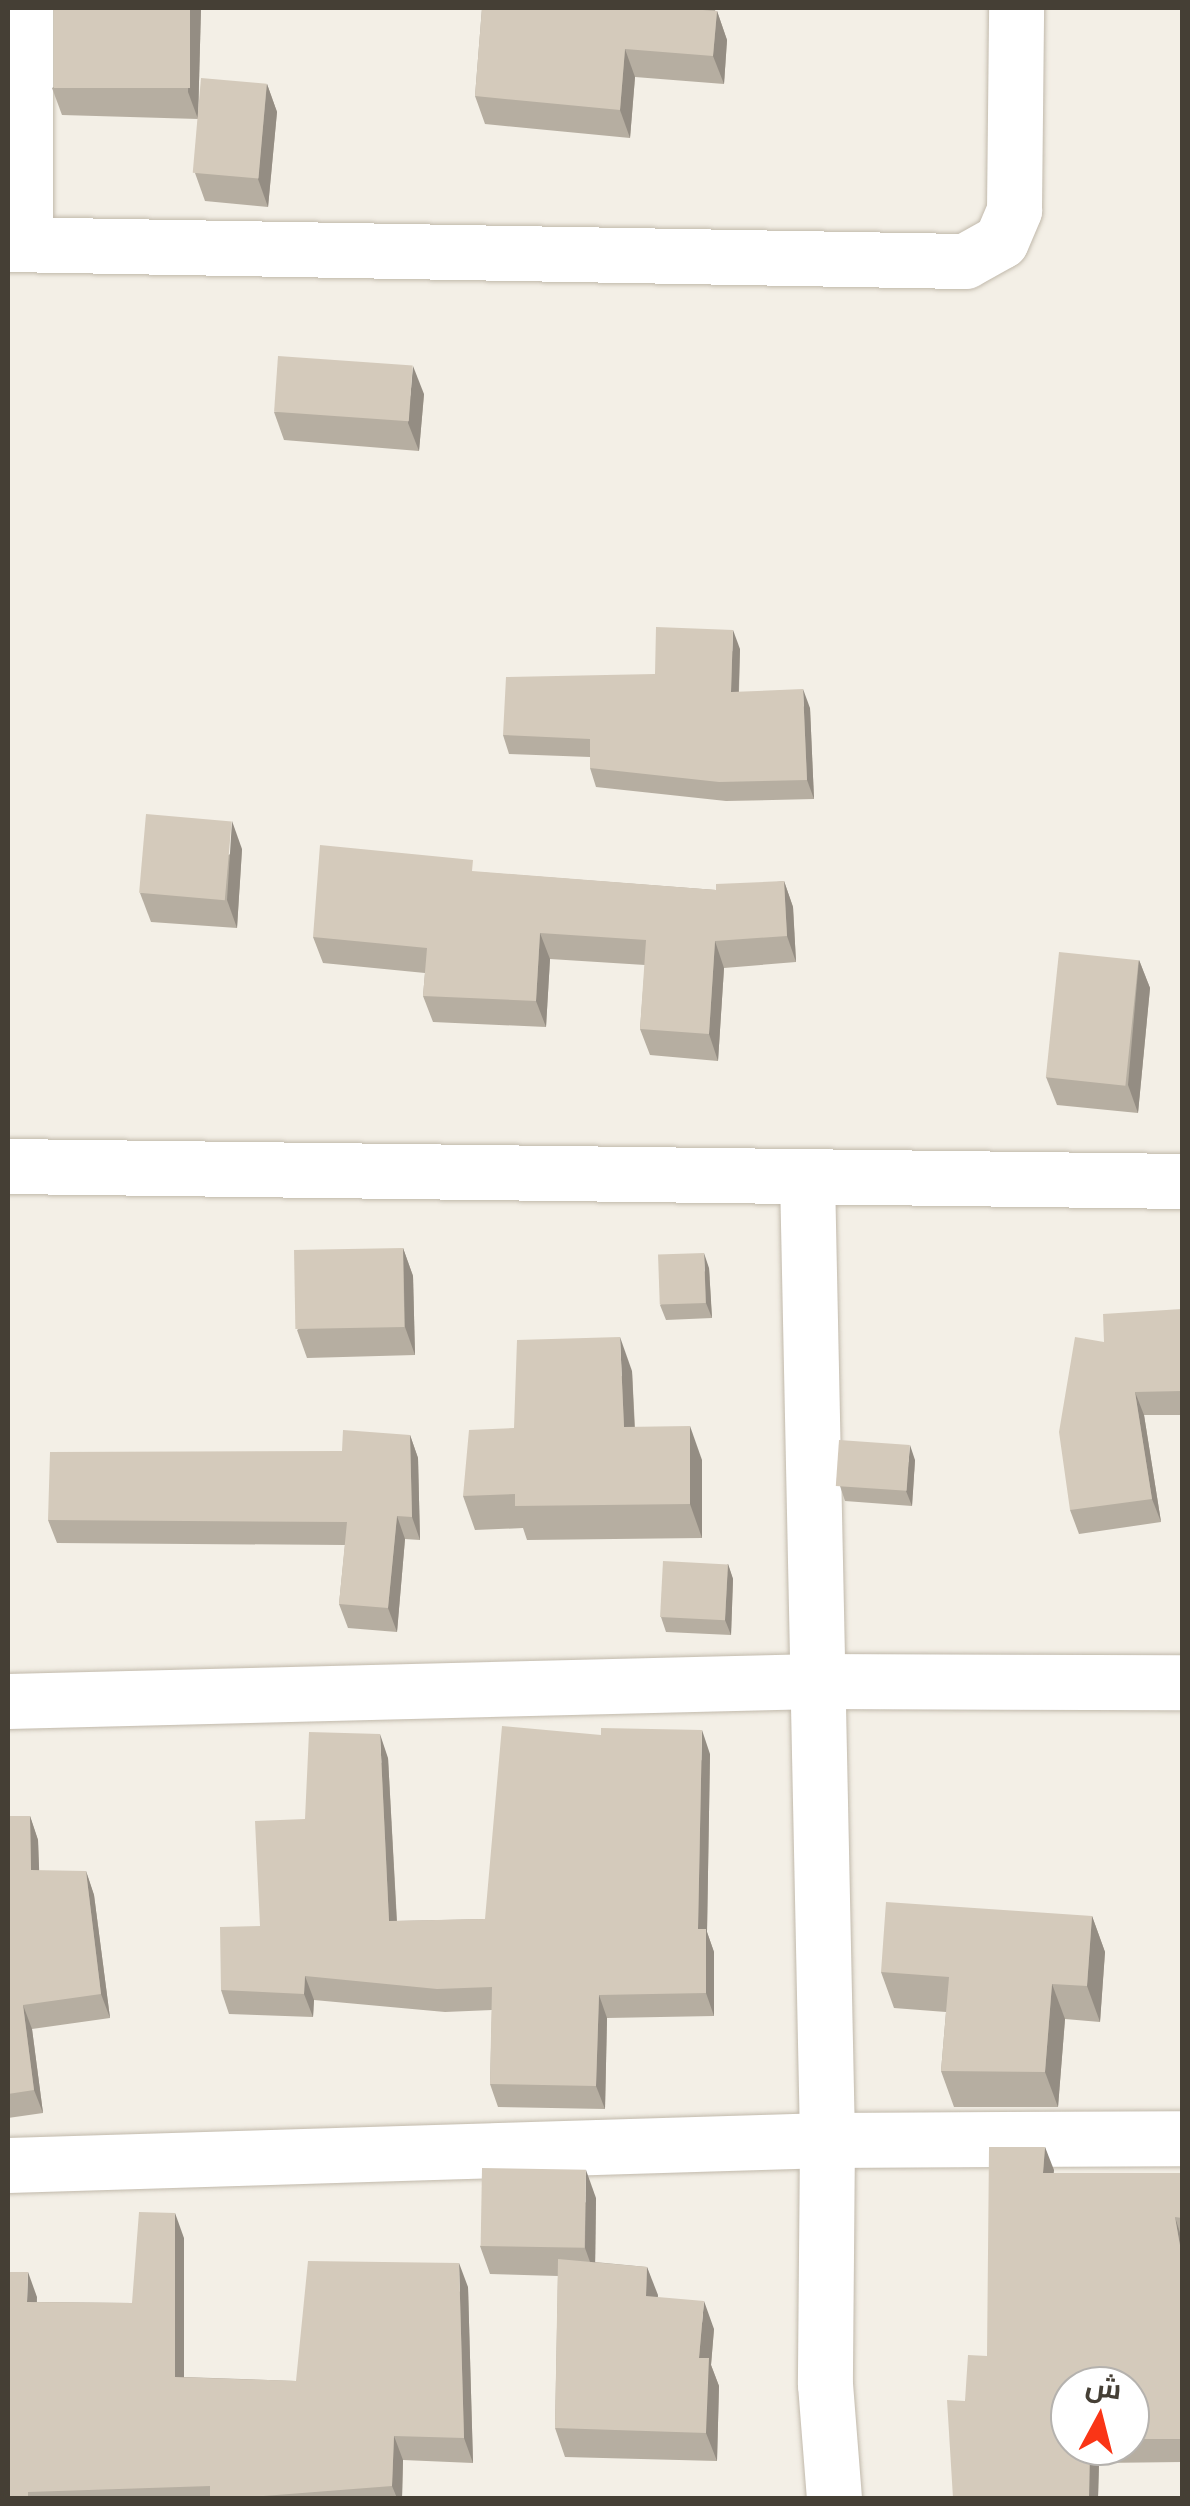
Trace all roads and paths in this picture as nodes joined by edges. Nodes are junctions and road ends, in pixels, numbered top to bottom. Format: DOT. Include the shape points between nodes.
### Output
graph roads {
  1 [pos="25,8"];
  2 [pos="1016,8"];
  3 [pos="16,244"];
  4 [pos="8,1166"];
  5 [pos="806,1176"];
  6 [pos="1182,1181"];
  7 [pos="817,1681"];
  8 [pos="1182,1682"];
  9 [pos="8,1701"];
  10 [pos="1182,2138"];
  11 [pos="827,2140"];
  12 [pos="8,2165"];
  13 [pos="834,2498"];
  1 -- 3 [label="street"];
  2 -- 3 [label="street" via="1014,210 1001,242 964,261"];
  4 -- 5 [label="street"];
  5 -- 6 [label="street"];
  5 -- 7 [label="street"];
  7 -- 8 [label="street"];
  7 -- 9 [label="street"];
  7 -- 11 [label="street"];
  10 -- 11 [label="street"];
  11 -- 12 [label="street"];
  11 -- 13 [label="street" via="825,2384"];
}
